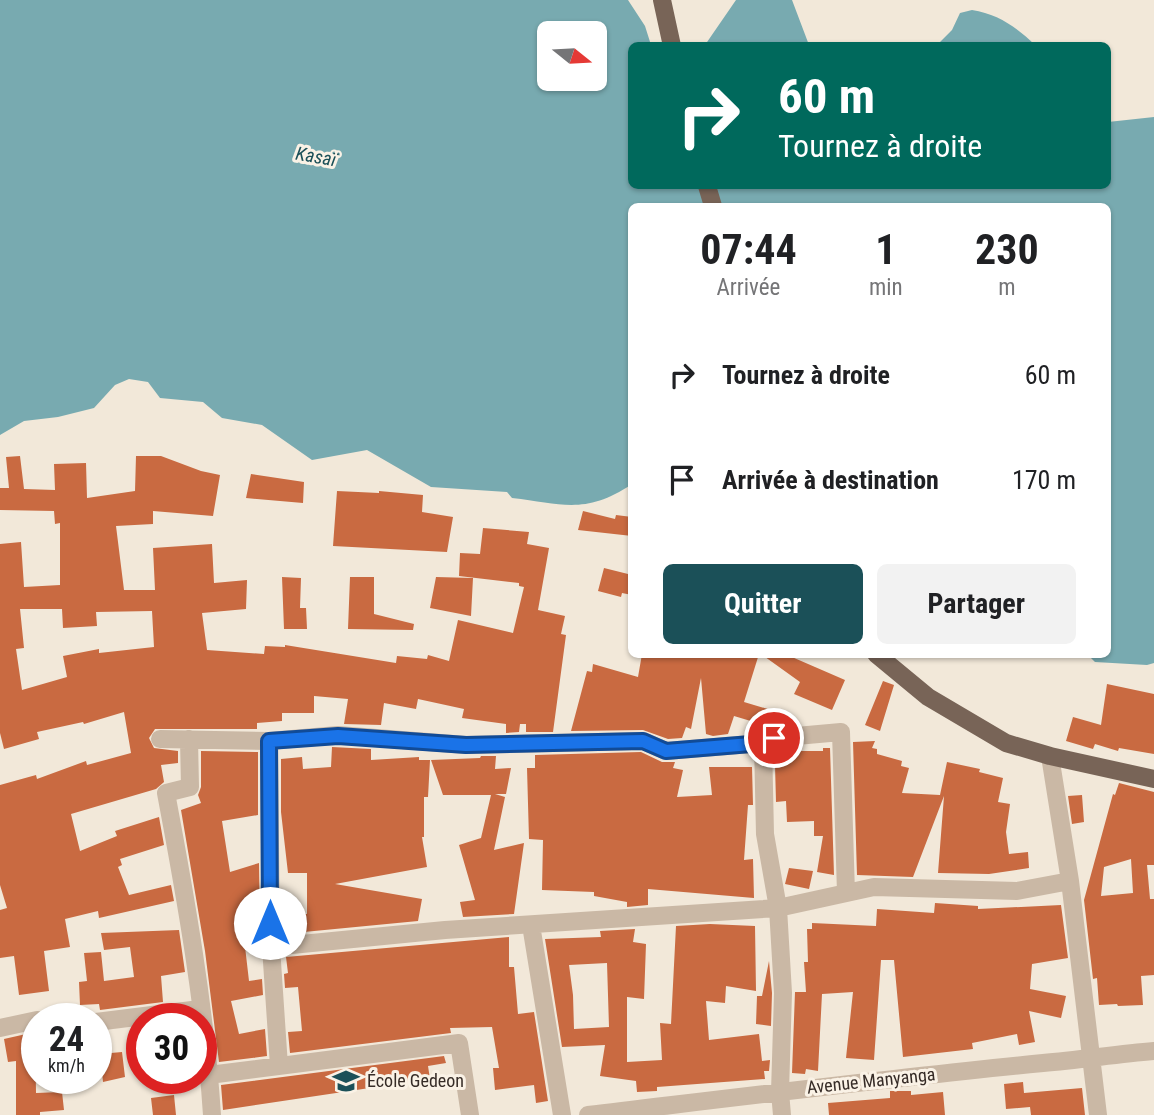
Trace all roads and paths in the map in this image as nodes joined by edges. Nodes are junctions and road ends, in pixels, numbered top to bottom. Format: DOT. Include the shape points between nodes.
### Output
graph roads {
  1 [pos="662,0"];
  2 [pos="671,42"];
  3 [pos="881,658"];
  4 [pos="160,739"];
  5 [pos="189,740"];
  6 [pos="269,741"];
  7 [pos="763,743"];
  8 [pos="1050,756"];
  9 [pos="1154,779"];
  10 [pos="1070,881"];
  11 [pos="846,893"];
  12 [pos="778,908"];
  13 [pos="531,925"];
  14 [pos="271,947"];
  15 [pos="199,1003"];
  16 [pos="21,1023"];
  17 [pos="0,1028"];
  18 [pos="1154,1051"];
  19 [pos="1091,1059"];
  20 [pos="279,1066"];
  21 [pos="217,1074"];
  22 [pos="780,1092"];
  23 [pos="210,1094"];
  24 [pos="212,1115"];
  25 [pos="470,1115"];
  26 [pos="562,1115"];
  27 [pos="588,1115"];
  28 [pos="782,1115"];
  29 [pos="1098,1115"];
  1 -- 2 [label="main road"];
  3 -- 8 [label="main road" via="928,697 1006,743"];
  4 -- 5 [label="street"];
  5 -- 6 [label="street"];
  5 -- 15 [label="street" via="190,787 166,793"];
  6 -- 7 [label="street" via="338,736 466,745 643,741 666,751"];
  6 -- 14 [label="street"];
  7 -- 11 [label="street" via="841,732"];
  7 -- 12 [label="street" via="765,834"];
  8 -- 9 [label="main road"];
  8 -- 10 [label="street"];
  10 -- 11 [label="street" via="1017,891 874,887"];
  10 -- 19 [label="street"];
  11 -- 12 [label="street"];
  12 -- 13 [label="street"];
  12 -- 22 [label="street" via="783,993"];
  13 -- 14 [label="street"];
  13 -- 26 [label="street"];
  14 -- 20 [label="street"];
  16 -- 17 [label="street"];
  18 -- 19 [label="street, Avenue Manyanga"];
  19 -- 22 [label="street, Avenue Manyanga"];
  19 -- 29 [label="street"];
  20 -- 21 [label="street"];
  20 -- 25 [label="street" via="459,1043"];
  22 -- 27 [label="street, Avenue Manyanga"];
  22 -- 28 [label="street"];
  23 -- 24 [label="street"];
}
